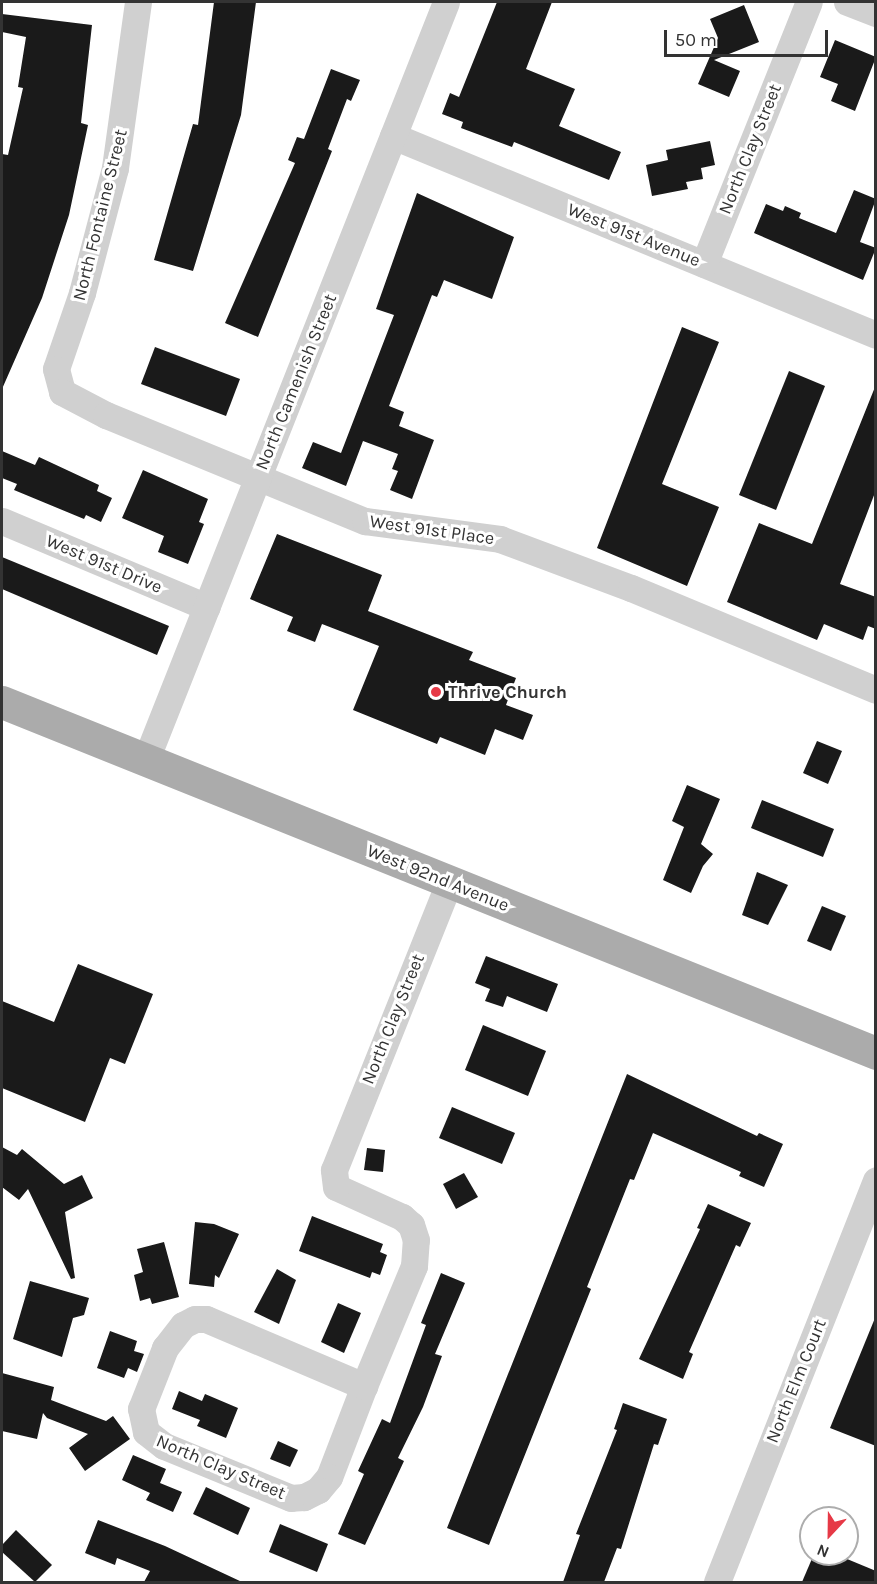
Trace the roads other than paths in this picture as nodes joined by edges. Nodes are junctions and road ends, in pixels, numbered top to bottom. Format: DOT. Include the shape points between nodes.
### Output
graph roads {
  1 [pos="138,2"];
  2 [pos="446,2"];
  3 [pos="809,2"];
  4 [pos="847,2"];
  5 [pos="876,13"];
  6 [pos="393,136"];
  7 [pos="704,264"];
  8 [pos="876,335"];
  9 [pos="89,408"];
  10 [pos="258,478"];
  11 [pos="2,521"];
  12 [pos="207,607"];
  13 [pos="876,690"];
  14 [pos="2,702"];
  15 [pos="146,762"];
  16 [pos="449,882"];
  17 [pos="876,1053"];
  18 [pos="876,1180"];
  19 [pos="364,1386"];
  20 [pos="717,1582"];
  1 -- 9 [label="street, North Fontaine Street" via="115,168 82,293 56,369 62,392"];
  2 -- 6 [label="street, North Camenish Street"];
  3 -- 7 [label="street, North Clay Street"];
  4 -- 5 [label="street"];
  6 -- 7 [label="street, West 91st Avenue"];
  6 -- 10 [label="street, North Camenish Street"];
  7 -- 8 [label="street, West 91st Avenue"];
  9 -- 10 [label="street, West 91st Place"];
  10 -- 12 [label="street, North Camenish Street"];
  10 -- 13 [label="street, West 91st Place" via="383,526 500,539 631,588"];
  11 -- 12 [label="street, West 91st Drive"];
  12 -- 15 [label="street, North Camenish Street"];
  14 -- 15 [label="main road, West 92nd Avenue"];
  15 -- 16 [label="main road, West 92nd Avenue"];
  16 -- 17 [label="main road, West 92nd Avenue"];
  16 -- 19 [label="street, North Clay Street" via="334,1170 336,1187 402,1217 411,1225 416,1240 414,1266"];
  18 -- 20 [label="street, North Elm Court"];
  19 -- 19 [label="street, North Clay Street" via="328,1478 304,1497 291,1498 164,1446 146,1432 141,1418 144,1398 168,1341 183,1324 195,1319 206,1319"];
}
